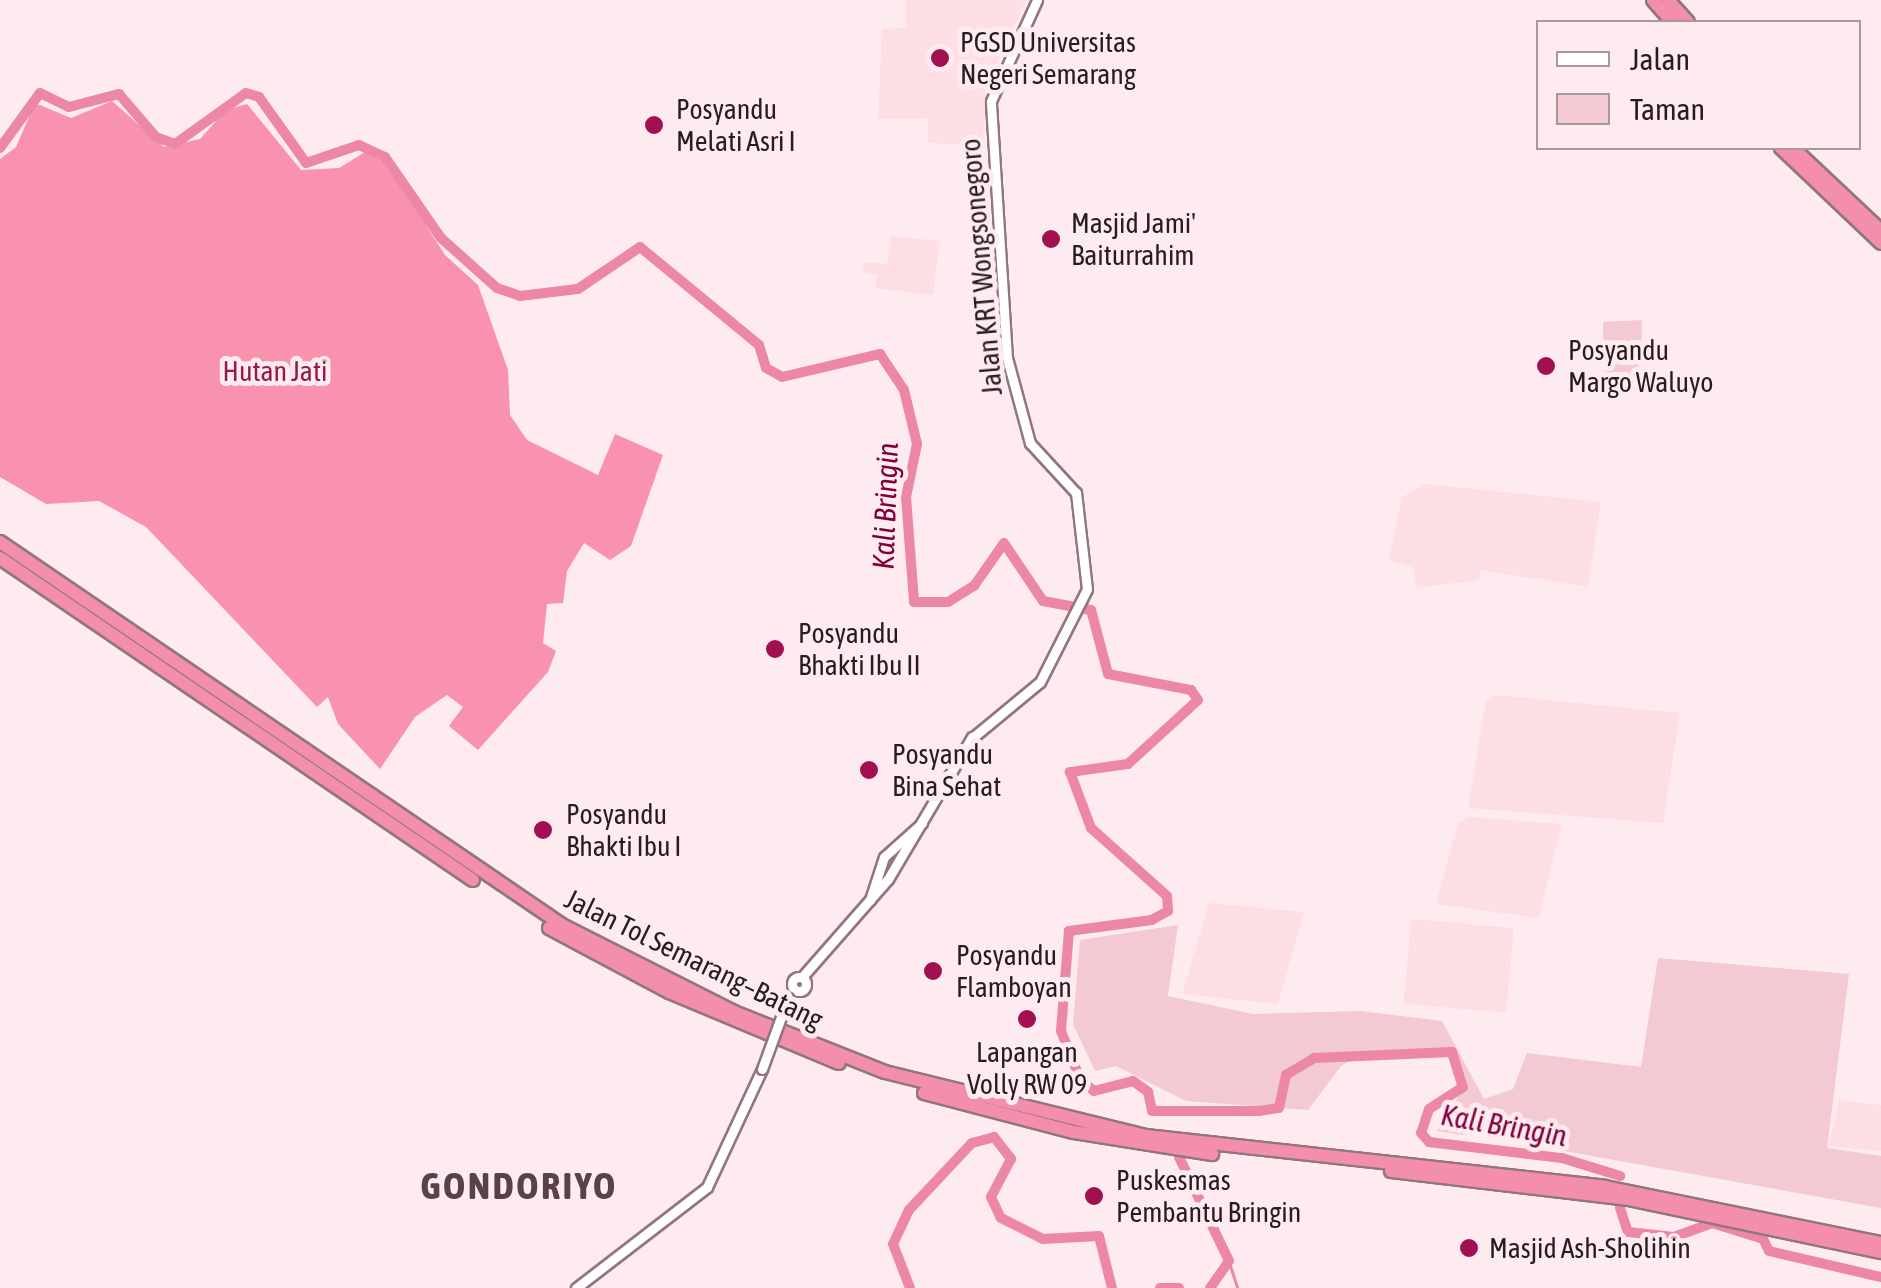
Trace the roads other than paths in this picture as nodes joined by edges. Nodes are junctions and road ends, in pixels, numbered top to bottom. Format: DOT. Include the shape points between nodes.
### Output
graph roads {
  1 [pos="1037,0"];
  2 [pos="1653,0"];
  3 [pos="1668,0"];
  4 [pos="1670,20"];
  5 [pos="1686,20"];
  6 [pos="1783,150"];
  7 [pos="1795,150"];
  8 [pos="1881,231"];
  9 [pos="1881,243"];
  10 [pos="0,542"];
  11 [pos="0,558"];
  12 [pos="1148,1142"];
  13 [pos="1630,1195"];
  14 [pos="1881,1243"];
  15 [pos="1881,1252"];
  16 [pos="576,1288"];
  1 -- 16 [label="street, Jalan KRT Wongsonegoro, bridge" via="991,101 1007,358 1030,443 1076,492 1087,589 1078,616 1029,694 972,739 870,900 802,977 805,989 791,993 707,1188"];
  2 -- 4 [label="highway"];
  3 -- 5 [label="highway"];
  6 -- 9 [label="highway"];
  7 -- 8 [label="highway"];
  10 -- 12 [label="highway, Jalan Tol Semarang–Batang" via="419,833 616,955 885,1072"];
  11 -- 12 [label="highway, Jalan Tol Semarang–Batang" via="429,851 627,970 794,1047 953,1102"];
  12 -- 13 [label="highway, Jalan Tol Semarang–Batang"];
  13 -- 14 [label="highway, Jalan Tol Semarang–Batang"];
  13 -- 15 [label="highway, Jalan Tol Semarang–Batang"];
}
